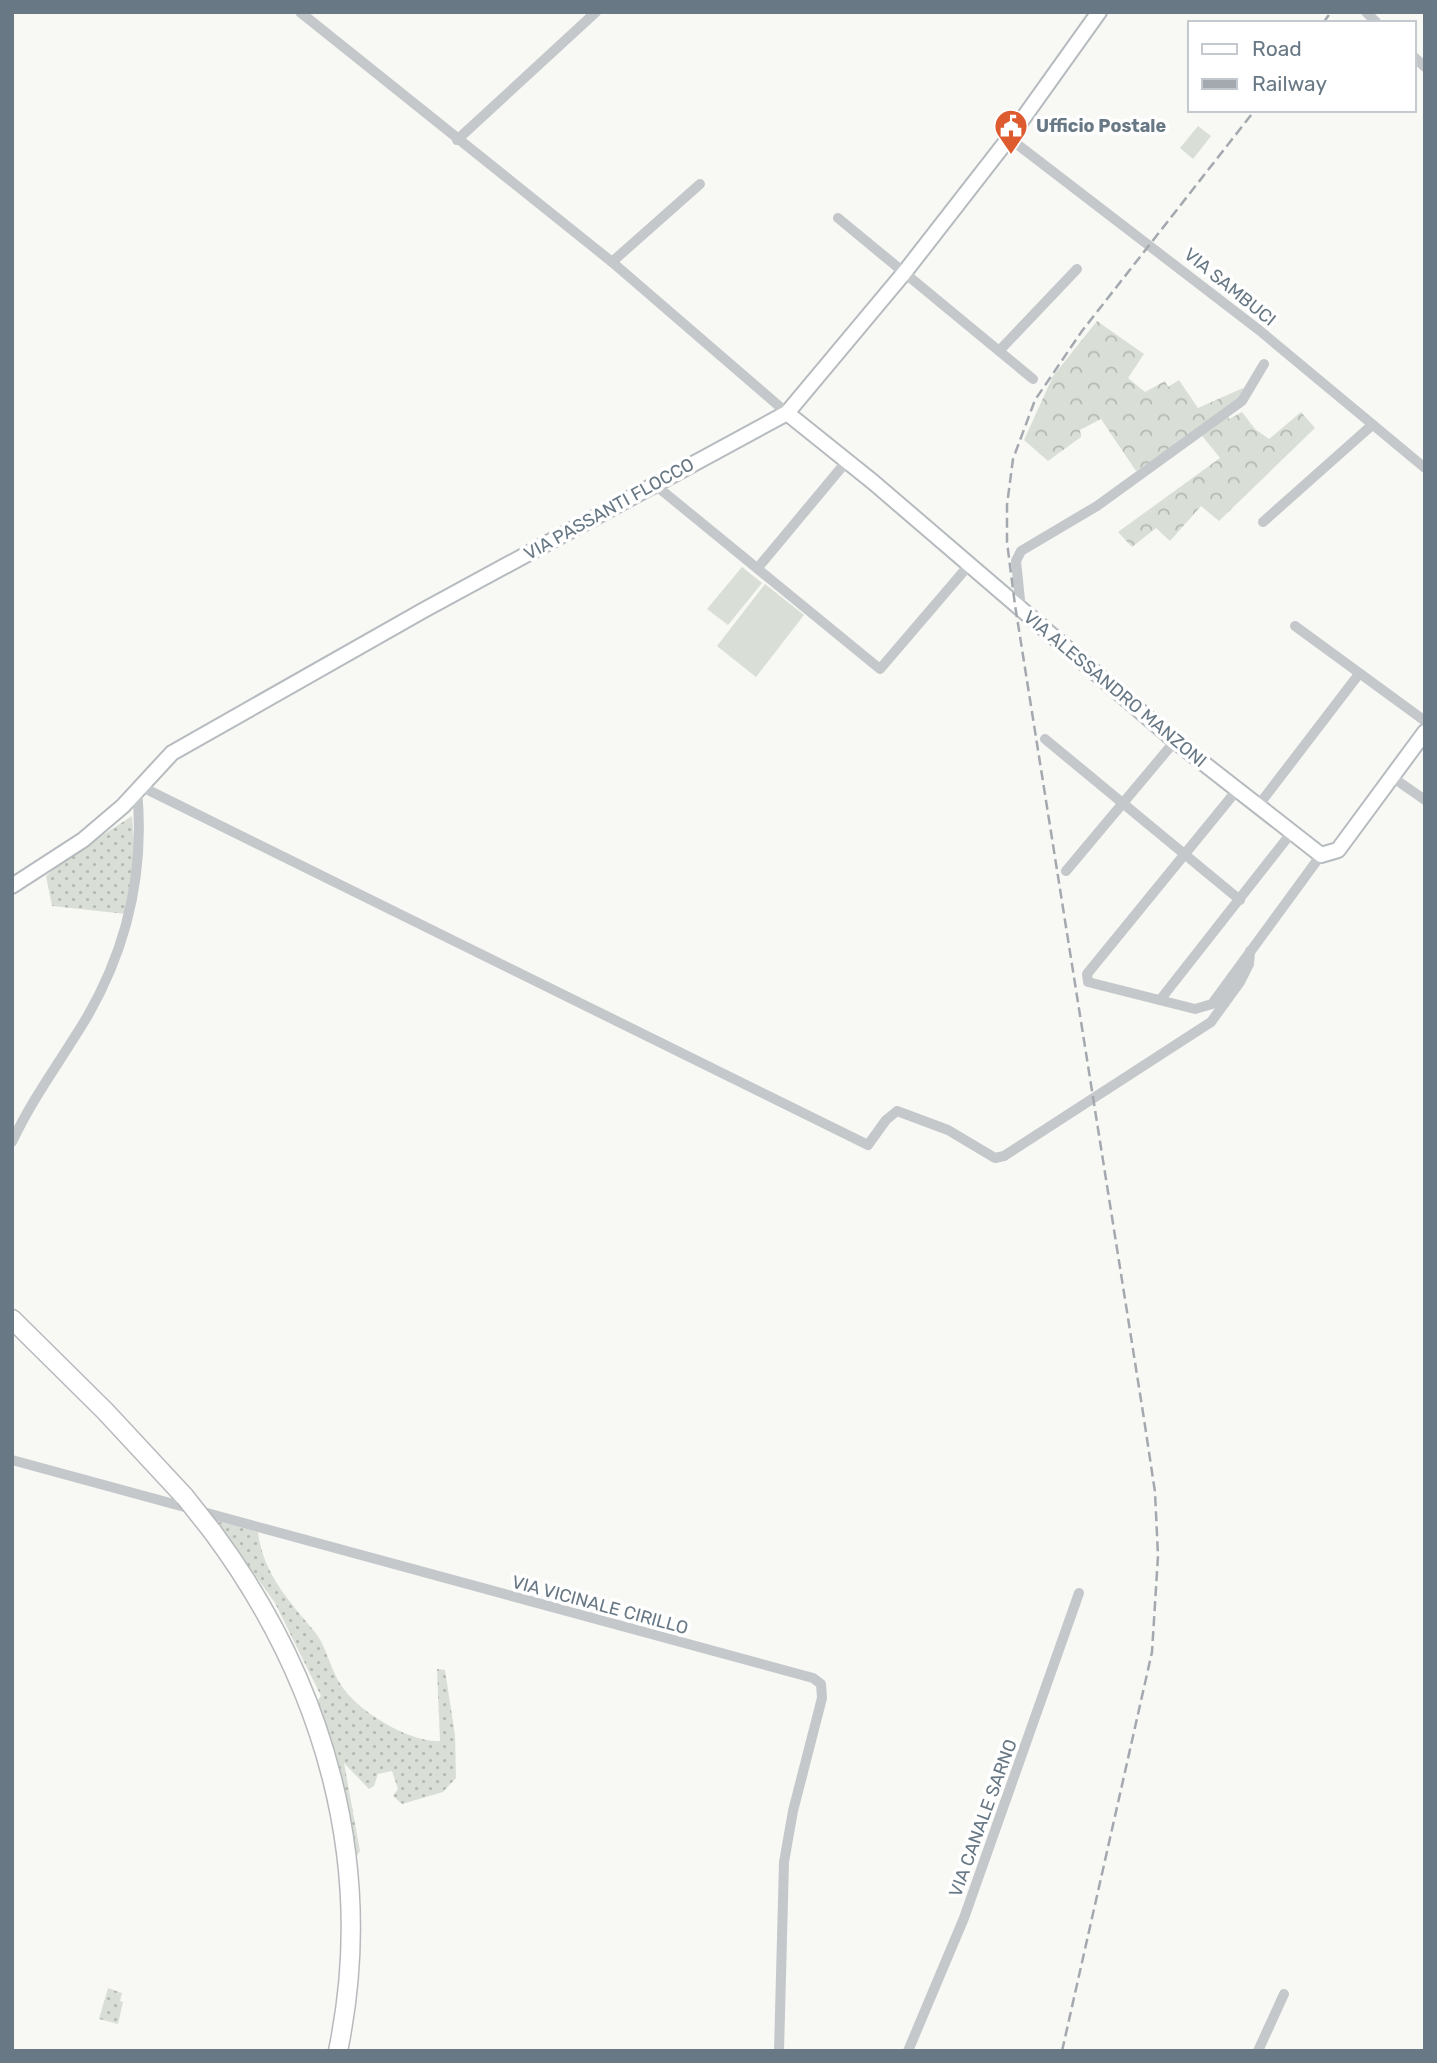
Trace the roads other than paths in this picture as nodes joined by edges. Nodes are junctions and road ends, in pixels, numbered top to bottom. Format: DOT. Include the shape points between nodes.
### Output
graph roads {
  1 [pos="300,12"];
  2 [pos="596,12"];
  3 [pos="1099,12"];
  4 [pos="1009,138"];
  5 [pos="457,140"];
  6 [pos="700,184"];
  7 [pos="838,218"];
  8 [pos="612,262"];
  9 [pos="1077,269"];
  10 [pos="904,273"];
  11 [pos="999,351"];
  12 [pos="1264,364"];
  13 [pos="1033,379"];
  14 [pos="787,413"];
  15 [pos="1371,426"];
  16 [pos="846,462"];
  17 [pos="1425,468"];
  18 [pos="654,484"];
  19 [pos="1263,522"];
  20 [pos="761,565"];
  21 [pos="970,565"];
  22 [pos="1021,610"];
  23 [pos="1295,626"];
  24 [pos="1359,674"];
  25 [pos="1425,721"];
  26 [pos="1425,732"];
  27 [pos="1045,739"];
  28 [pos="1175,741"];
  29 [pos="1392,777"];
  30 [pos="138,788"];
  31 [pos="1237,790"];
  32 [pos="1425,800"];
  33 [pos="1122,804"];
  34 [pos="1258,806"];
  35 [pos="1292,832"];
  36 [pos="1185,854"];
  37 [pos="1321,855"];
  38 [pos="1066,871"];
  39 [pos="12,886"];
  40 [pos="1240,900"];
  41 [pos="1250,951"];
  42 [pos="1160,1000"];
  43 [pos="12,1142"];
  44 [pos="12,1320"];
  45 [pos="12,1460"];
  46 [pos="1079,1593"];
  47 [pos="1284,1994"];
  48 [pos="339,2048"];
  49 [pos="779,2051"];
  50 [pos="908,2051"];
  51 [pos="1258,2051"];
  1 -- 5 [label="street"];
  2 -- 5 [label="street"];
  3 -- 4 [label="main road, VIA PASSANTI FLOCCO"];
  4 -- 10 [label="main road, VIA PASSANTI FLOCCO"];
  4 -- 15 [label="street, VIA SAMBUCI" via="1259,330"];
  5 -- 8 [label="street"];
  6 -- 8 [label="street"];
  7 -- 10 [label="street"];
  8 -- 14 [label="street"];
  9 -- 11 [label="street"];
  10 -- 11 [label="street"];
  10 -- 14 [label="main road, VIA PASSANTI FLOCCO"];
  11 -- 13 [label="street"];
  12 -- 22 [label="street" via="1242,401 1097,506 1021,551 1016,561"];
  14 -- 16 [label="main road, VIA ALESSANDRO MANZONI"];
  14 -- 18 [label="main road, VIA PASSANTI FLOCCO"];
  15 -- 17 [label="street, VIA SAMBUCI"];
  15 -- 19 [label="street"];
  16 -- 20 [label="street"];
  16 -- 21 [label="main road, VIA ALESSANDRO MANZONI"];
  18 -- 21 [label="street" via="880,670"];
  18 -- 30 [label="main road, VIA PASSANTI FLOCCO" via="229,719 172,753"];
  21 -- 22 [label="main road, VIA ALESSANDRO MANZONI"];
  22 -- 28 [label="main road, VIA ALESSANDRO MANZONI"];
  23 -- 24 [label="street"];
  24 -- 25 [label="street"];
  24 -- 34 [label="street"];
  26 -- 29 [label="main road"];
  27 -- 33 [label="street"];
  28 -- 31 [label="main road, VIA ALESSANDRO MANZONI"];
  28 -- 33 [label="street"];
  29 -- 32 [label="street"];
  29 -- 37 [label="main road" via="1338,850"];
  30 -- 39 [label="main road, VIA PASSANTI FLOCCO" via="83,840"];
  30 -- 41 [label="street" via="868,1145 898,1111 948,1130 995,1158 1004,1156 1210,1021 1240,982"];
  30 -- 43 [label="street" via="139,865 120,947 88,1015"];
  31 -- 34 [label="main road, VIA ALESSANDRO MANZONI"];
  31 -- 36 [label="street"];
  33 -- 36 [label="street"];
  33 -- 38 [label="street"];
  34 -- 35 [label="main road, VIA ALESSANDRO MANZONI"];
  35 -- 37 [label="main road, VIA ALESSANDRO MANZONI"];
  35 -- 40 [label="street"];
  36 -- 40 [label="street"];
  36 -- 42 [label="street" via="1087,974 1088,982"];
  37 -- 41 [label="street"];
  40 -- 42 [label="street"];
  41 -- 42 [label="street" via="1212,1004 1195,1009"];
  44 -- 48 [label="highway, bridge" via="185,1497 243,1573 283,1643 320,1731 341,1814 349,1887 348,1963"];
  45 -- 49 [label="street, VIA VICINALE CIRILLO" via="813,1678 821,1684 822,1698 784,1862"];
  46 -- 50 [label="street, VIA CANALE SARNO" via="964,1918"];
  47 -- 51 [label="street"];
}
